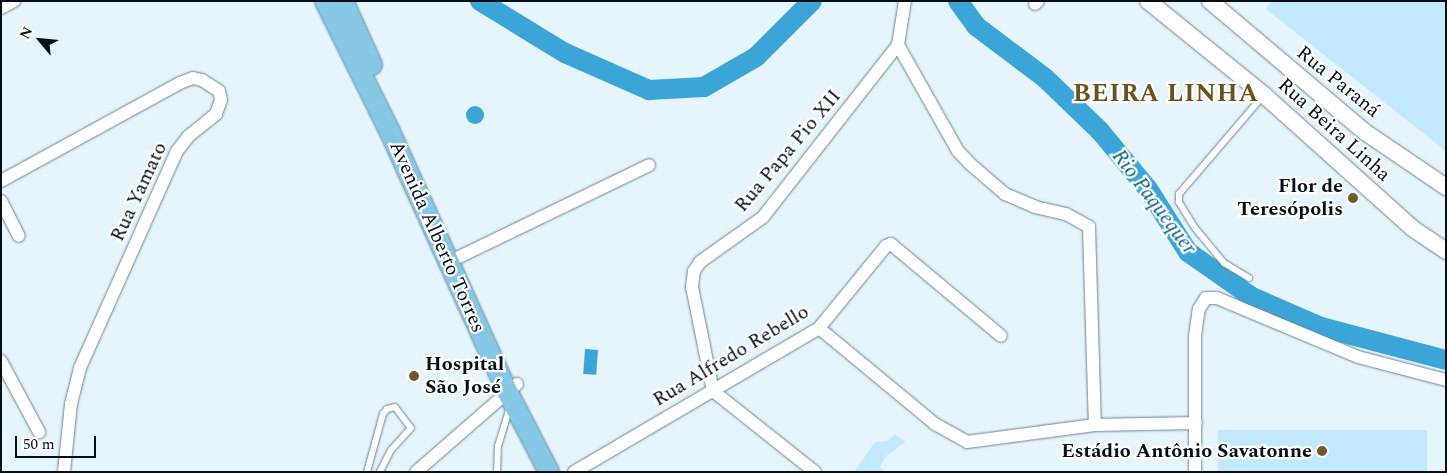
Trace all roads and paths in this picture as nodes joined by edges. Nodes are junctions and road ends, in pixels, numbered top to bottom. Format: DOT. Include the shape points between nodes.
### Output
graph roads {
  1 [pos="14,1"];
  2 [pos="325,1"];
  3 [pos="343,1"];
  4 [pos="905,1"];
  5 [pos="1148,1"];
  6 [pos="1210,1"];
  7 [pos="1,8"];
  8 [pos="898,45"];
  9 [pos="1264,96"];
  10 [pos="649,165"];
  11 [pos="1,181"];
  12 [pos="1446,187"];
  13 [pos="1,201"];
  14 [pos="19,236"];
  15 [pos="1446,251"];
  16 [pos="459,257"];
  17 [pos="1249,278"];
  18 [pos="819,328"];
  19 [pos="1001,336"];
  20 [pos="1,361"];
  21 [pos="1446,380"];
  22 [pos="713,390"];
  23 [pos="512,392"];
  24 [pos="1196,423"];
  25 [pos="1095,425"];
  26 [pos="40,432"];
  27 [pos="422,470"];
  28 [pos="64,472"];
  29 [pos="367,472"];
  30 [pos="380,472"];
  31 [pos="497,472"];
  32 [pos="549,472"];
  33 [pos="563,472"];
  34 [pos="574,472"];
  35 [pos="815,472"];
  36 [pos="1195,472"];
  1 -- 7 [label="street"];
  2 -- 23 [label="main road, Avenida Alberto Torres"];
  3 -- 16 [label="main road, Avenida Alberto Torres"];
  4 -- 8 [label="street, Rua Papa Pio XII"];
  5 -- 9 [label="street, Rua Beira Linha"];
  6 -- 12 [label="street, Rua Paraná" via="1365,132"];
  8 -- 22 [label="street, Rua Papa Pio XII" via="763,217 700,262 694,271 692,287"];
  8 -- 25 [label="street" via="958,151 969,163 1005,194 1035,207 1066,214 1089,227"];
  9 -- 15 [label="street, Rua Beira Linha" via="1412,228"];
  9 -- 17 [label="lane" via="1180,194 1179,202 1195,228 1224,263"];
  10 -- 16 [label="street"];
  11 -- 28 [label="street, Rua Yamato" via="193,78 219,91 221,100 216,114 188,136 177,151 80,368 71,404"];
  13 -- 14 [label="street"];
  16 -- 23 [label="main road, Avenida Alberto Torres"];
  18 -- 19 [label="street, Rua Alfredo Rebello" via="891,244"];
  18 -- 22 [label="street, Rua Alfredo Rebello"];
  18 -- 25 [label="street" via="935,424 967,442"];
  20 -- 26 [label="street"];
  21 -- 24 [label="street" via="1350,354 1211,296 1202,301 1197,320"];
  22 -- 34 [label="street, Rua Alfredo Rebello"];
  22 -- 35 [label="street"];
  23 -- 27 [label="street"];
  23 -- 31 [label="lane" via="500,434"];
  23 -- 32 [label="main road, Avenida Alberto Torres"];
  23 -- 33 [label="main road, Avenida Alberto Torres"];
  24 -- 25 [label="street"];
  24 -- 36 [label="street"];
  29 -- 30 [label="lane" via="383,414 395,407 411,428 391,450"];
}
